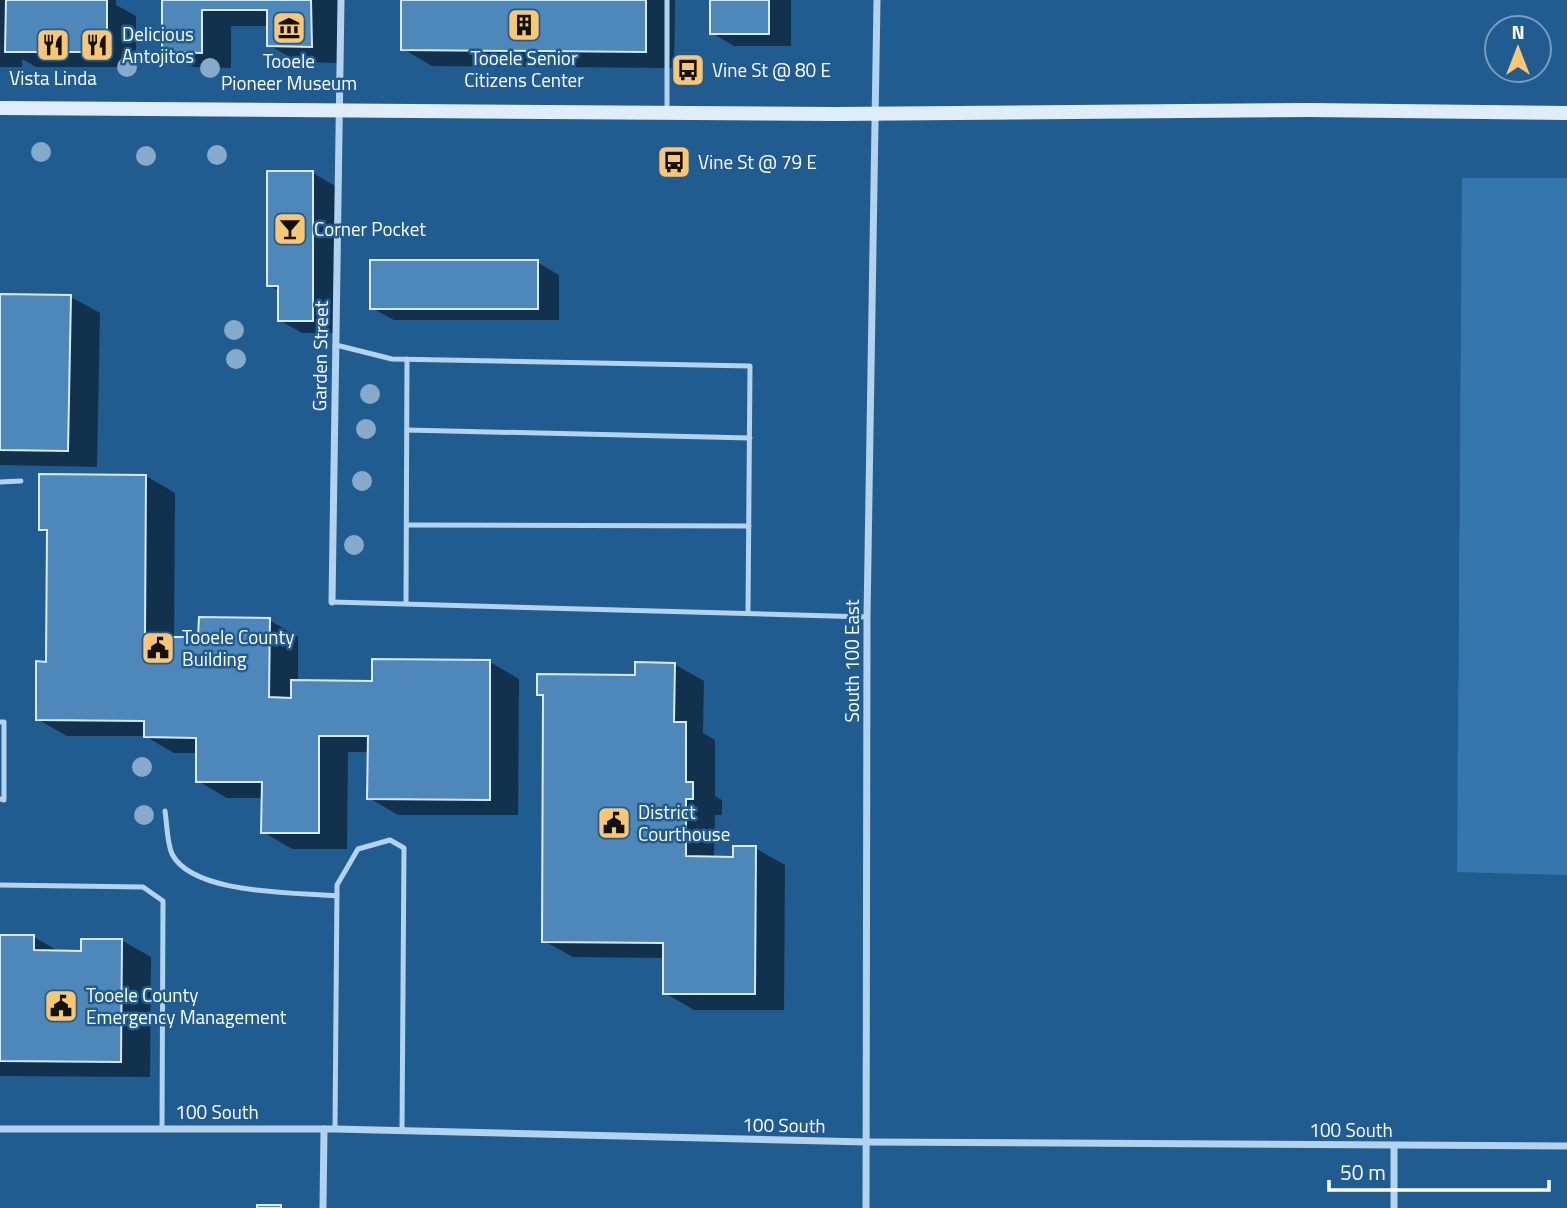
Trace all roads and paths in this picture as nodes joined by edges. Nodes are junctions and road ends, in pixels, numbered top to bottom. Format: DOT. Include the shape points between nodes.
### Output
graph roads {
  1 [pos="341,0"];
  2 [pos="667,0"];
  3 [pos="877,0"];
  4 [pos="0,108"];
  5 [pos="340,110"];
  6 [pos="667,113"];
  7 [pos="1567,113"];
  8 [pos="875,114"];
  9 [pos="336,345"];
  10 [pos="407,359"];
  11 [pos="407,430"];
  12 [pos="750,438"];
  13 [pos="21,481"];
  14 [pos="0,482"];
  15 [pos="407,525"];
  16 [pos="749,526"];
  17 [pos="332,602"];
  18 [pos="406,603"];
  19 [pos="748,613"];
  20 [pos="867,617"];
  21 [pos="0,722"];
  22 [pos="0,800"];
  23 [pos="164,811"];
  24 [pos="0,885"];
  25 [pos="337,896"];
  26 [pos="162,1128"];
  27 [pos="0,1129"];
  28 [pos="324,1129"];
  29 [pos="335,1129"];
  30 [pos="402,1130"];
  31 [pos="867,1142"];
  32 [pos="1394,1146"];
  33 [pos="1567,1146"];
  34 [pos="323,1208"];
  35 [pos="866,1208"];
  36 [pos="1394,1208"];
  1 -- 5 [label="street, Garden Street"];
  2 -- 6 [label="lane"];
  3 -- 8 [label="street, South 100 East"];
  4 -- 5 [label="street"];
  5 -- 6 [label="street"];
  5 -- 9 [label="street, Garden Street"];
  6 -- 8 [label="street"];
  7 -- 8 [label="street"];
  8 -- 20 [label="street, South 100 East"];
  9 -- 10 [label="lane"];
  9 -- 17 [label="street, Garden Street"];
  10 -- 11 [label="lane"];
  10 -- 12 [label="lane" via="750,366"];
  11 -- 12 [label="lane"];
  11 -- 15 [label="lane"];
  12 -- 16 [label="lane"];
  13 -- 14 [label="lane"];
  15 -- 16 [label="lane"];
  15 -- 18 [label="lane"];
  16 -- 19 [label="lane"];
  17 -- 18 [label="lane"];
  18 -- 19 [label="lane"];
  19 -- 20 [label="lane"];
  20 -- 31 [label="street, South 100 East"];
  21 -- 22 [label="lane" via="4,722 4,800"];
  23 -- 25 [label="lane" via="172,855 191,874 215,884"];
  24 -- 26 [label="lane" via="142,887 163,901"];
  25 -- 29 [label="lane"];
  25 -- 30 [label="lane" via="337,885 358,849 390,840 404,848"];
  26 -- 27 [label="street, 100 South"];
  26 -- 28 [label="street, 100 South"];
  28 -- 29 [label="street, 100 South"];
  28 -- 34 [label="street"];
  29 -- 30 [label="street, 100 South"];
  30 -- 31 [label="street, 100 South"];
  31 -- 32 [label="street, 100 South"];
  31 -- 35 [label="street, South 100 East"];
  32 -- 33 [label="street, 100 South"];
  32 -- 36 [label="street"];
}
